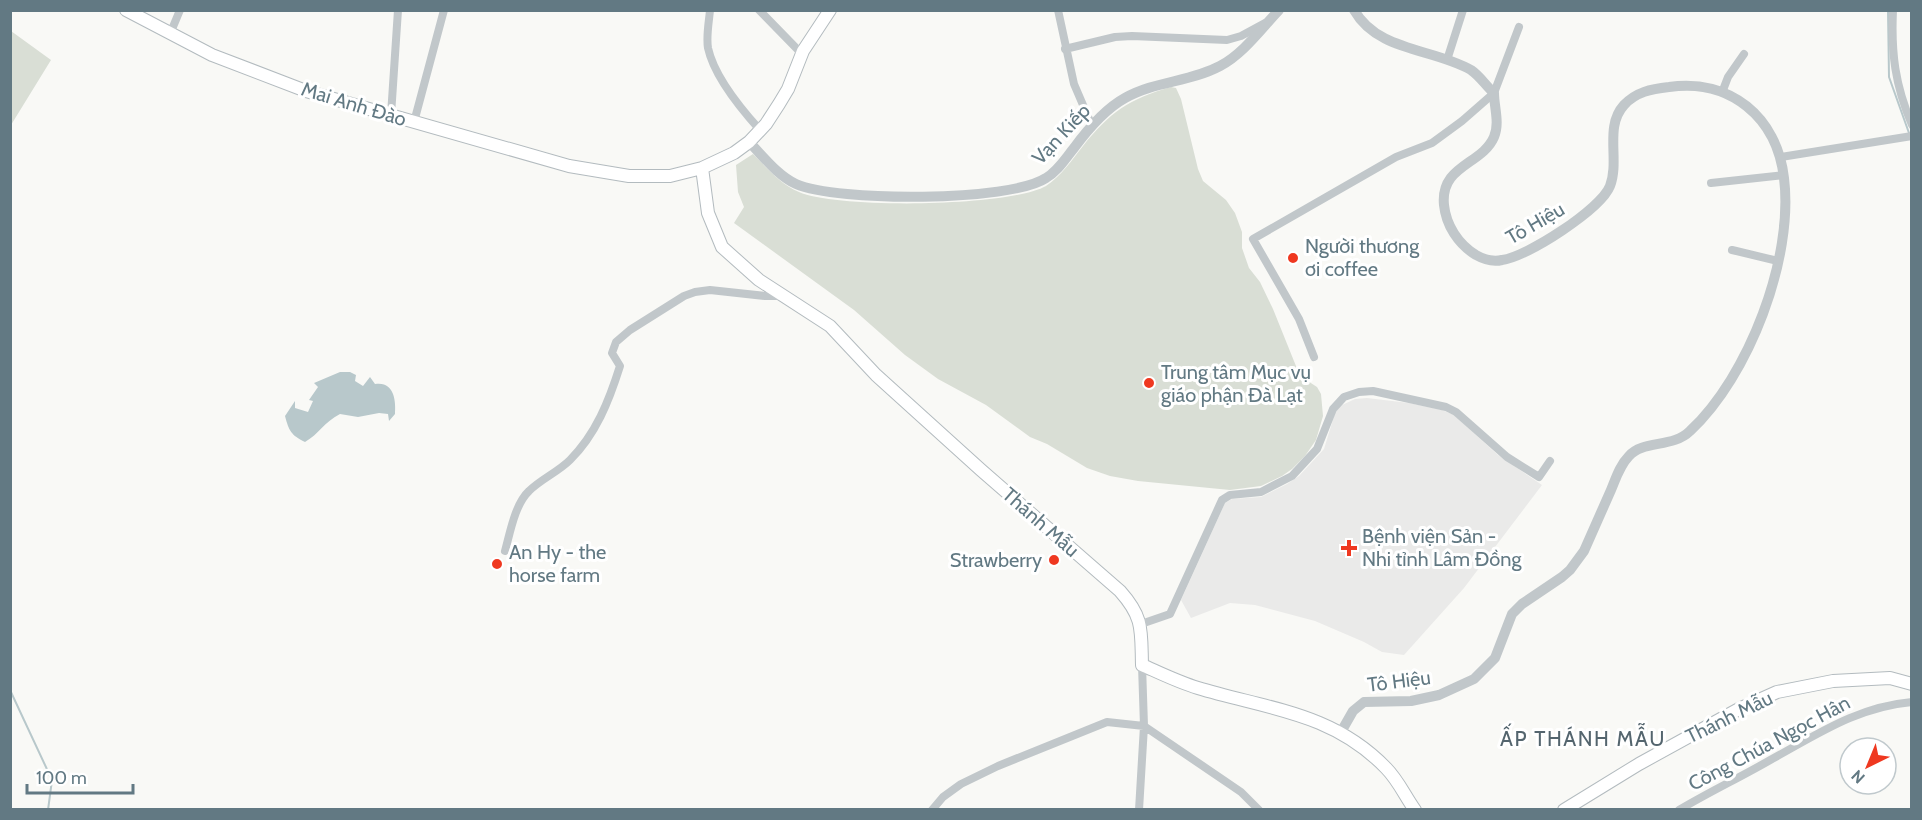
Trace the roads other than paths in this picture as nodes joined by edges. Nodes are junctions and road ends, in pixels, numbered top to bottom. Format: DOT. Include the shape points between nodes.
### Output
graph roads {
  1 [pos="126,10"];
  2 [pos="180,10"];
  3 [pos="398,10"];
  4 [pos="444,10"];
  5 [pos="710,10"];
  6 [pos="759,10"];
  7 [pos="830,10"];
  8 [pos="1058,10"];
  9 [pos="1280,10"];
  10 [pos="1354,10"];
  11 [pos="1463,10"];
  12 [pos="1893,10"];
  13 [pos="1268,22"];
  14 [pos="1519,27"];
  15 [pos="170,34"];
  16 [pos="1065,49"];
  17 [pos="802,54"];
  18 [pos="1744,54"];
  19 [pos="1447,60"];
  20 [pos="1722,90"];
  21 [pos="1494,93"];
  22 [pos="391,115"];
  23 [pos="414,122"];
  24 [pos="1911,125"];
  25 [pos="1092,126"];
  26 [pos="760,130"];
  27 [pos="1911,136"];
  28 [pos="749,142"];
  29 [pos="1780,157"];
  30 [pos="702,168"];
  31 [pos="1784,175"];
  32 [pos="1711,183"];
  33 [pos="1732,250"];
  34 [pos="1778,261"];
  35 [pos="783,296"];
  36 [pos="1314,357"];
  37 [pos="1550,461"];
  38 [pos="505,551"];
  39 [pos="1140,624"];
  40 [pos="1142,665"];
  41 [pos="1911,684"];
  42 [pos="1911,702"];
  43 [pos="1144,726"];
  44 [pos="1341,732"];
  45 [pos="932,810"];
  46 [pos="1139,810"];
  47 [pos="1259,810"];
  48 [pos="1414,810"];
  49 [pos="1564,810"];
  50 [pos="1678,810"];
  1 -- 15 [label="main road, Mai Anh Đào"];
  2 -- 15 [label="street"];
  3 -- 22 [label="street"];
  4 -- 23 [label="street"];
  5 -- 26 [label="street" via="708,47 713,62"];
  6 -- 17 [label="street"];
  7 -- 17 [label="main road, Mai Anh Đào"];
  8 -- 16 [label="street"];
  9 -- 13 [label="street, Vạn Kiếp"];
  10 -- 19 [label="street" via="1376,35"];
  11 -- 19 [label="street"];
  12 -- 24 [label="street" via="1894,71"];
  13 -- 16 [label="street" via="1227,40 1115,36"];
  13 -- 25 [label="street, Vạn Kiếp" via="1221,66 1127,97"];
  14 -- 21 [label="street"];
  15 -- 22 [label="main road, Mai Anh Đào" via="212,55 306,91"];
  16 -- 25 [label="street" via="1074,84"];
  17 -- 26 [label="main road, Mai Anh Đào" via="788,89"];
  18 -- 20 [label="street"];
  19 -- 21 [label="street" via="1472,71"];
  20 -- 21 [label="street, Tô Hiệu" via="1676,85 1648,90 1632,98 1616,117 1612,177 1602,198 1586,214 1530,249 1498,261 1478,257 1457,238 1448,222 1444,200 1450,178 1487,147 1494,136"];
  20 -- 29 [label="street, Tô Hiệu" via="1758,117"];
  21 -- 36 [label="street" via="1432,143 1396,157 1253,239 1299,319"];
  22 -- 23 [label="main road, Mai Anh Đào"];
  23 -- 30 [label="main road, Mai Anh Đào" via="568,166 629,176 670,176"];
  25 -- 28 [label="street, Vạn Kiếp" via="1044,180 1016,189 944,195 816,191 786,178"];
  26 -- 28 [label="main road, Mai Anh Đào"];
  27 -- 29 [label="street"];
  28 -- 30 [label="main road, Mai Anh Đào"];
  29 -- 31 [label="street, Tô Hiệu"];
  30 -- 35 [label="main road, Thánh Mẫu" via="708,213 722,247"];
  31 -- 32 [label="street"];
  31 -- 34 [label="street, Tô Hiệu" via="1787,210"];
  33 -- 34 [label="street"];
  34 -- 44 [label="street, Tô Hiệu" via="1752,339 1713,405 1680,439 1642,448 1629,456 1618,472 1584,551 1562,578 1512,614 1491,664 1474,679 1439,695 1412,701 1365,702 1353,711"];
  35 -- 38 [label="street" via="695,292 616,342 612,353 620,366 608,404 570,460 527,492 514,518"];
  35 -- 39 [label="main road, Thánh Mẫu" via="830,326 894,391 1096,569 1133,606"];
  37 -- 39 [label="street" via="1539,477 1507,457 1446,407 1373,392 1344,397 1333,409 1317,449 1292,476 1260,492 1230,495 1222,500 1170,614"];
  39 -- 40 [label="main road, Thánh Mẫu"];
  40 -- 43 [label="street"];
  40 -- 44 [label="main road" via="1196,688 1296,714"];
  41 -- 49 [label="main road, Thánh Mẫu" via="1890,678 1833,681 1777,692 1639,764"];
  42 -- 50 [label="street, Công Chúa Ngọc Hân" via="1871,709 1827,727"];
  43 -- 45 [label="street" via="1107,722 1086,730 961,784"];
  43 -- 46 [label="street"];
  43 -- 47 [label="street" via="1241,792"];
  44 -- 48 [label="main road" via="1392,774"];
}
